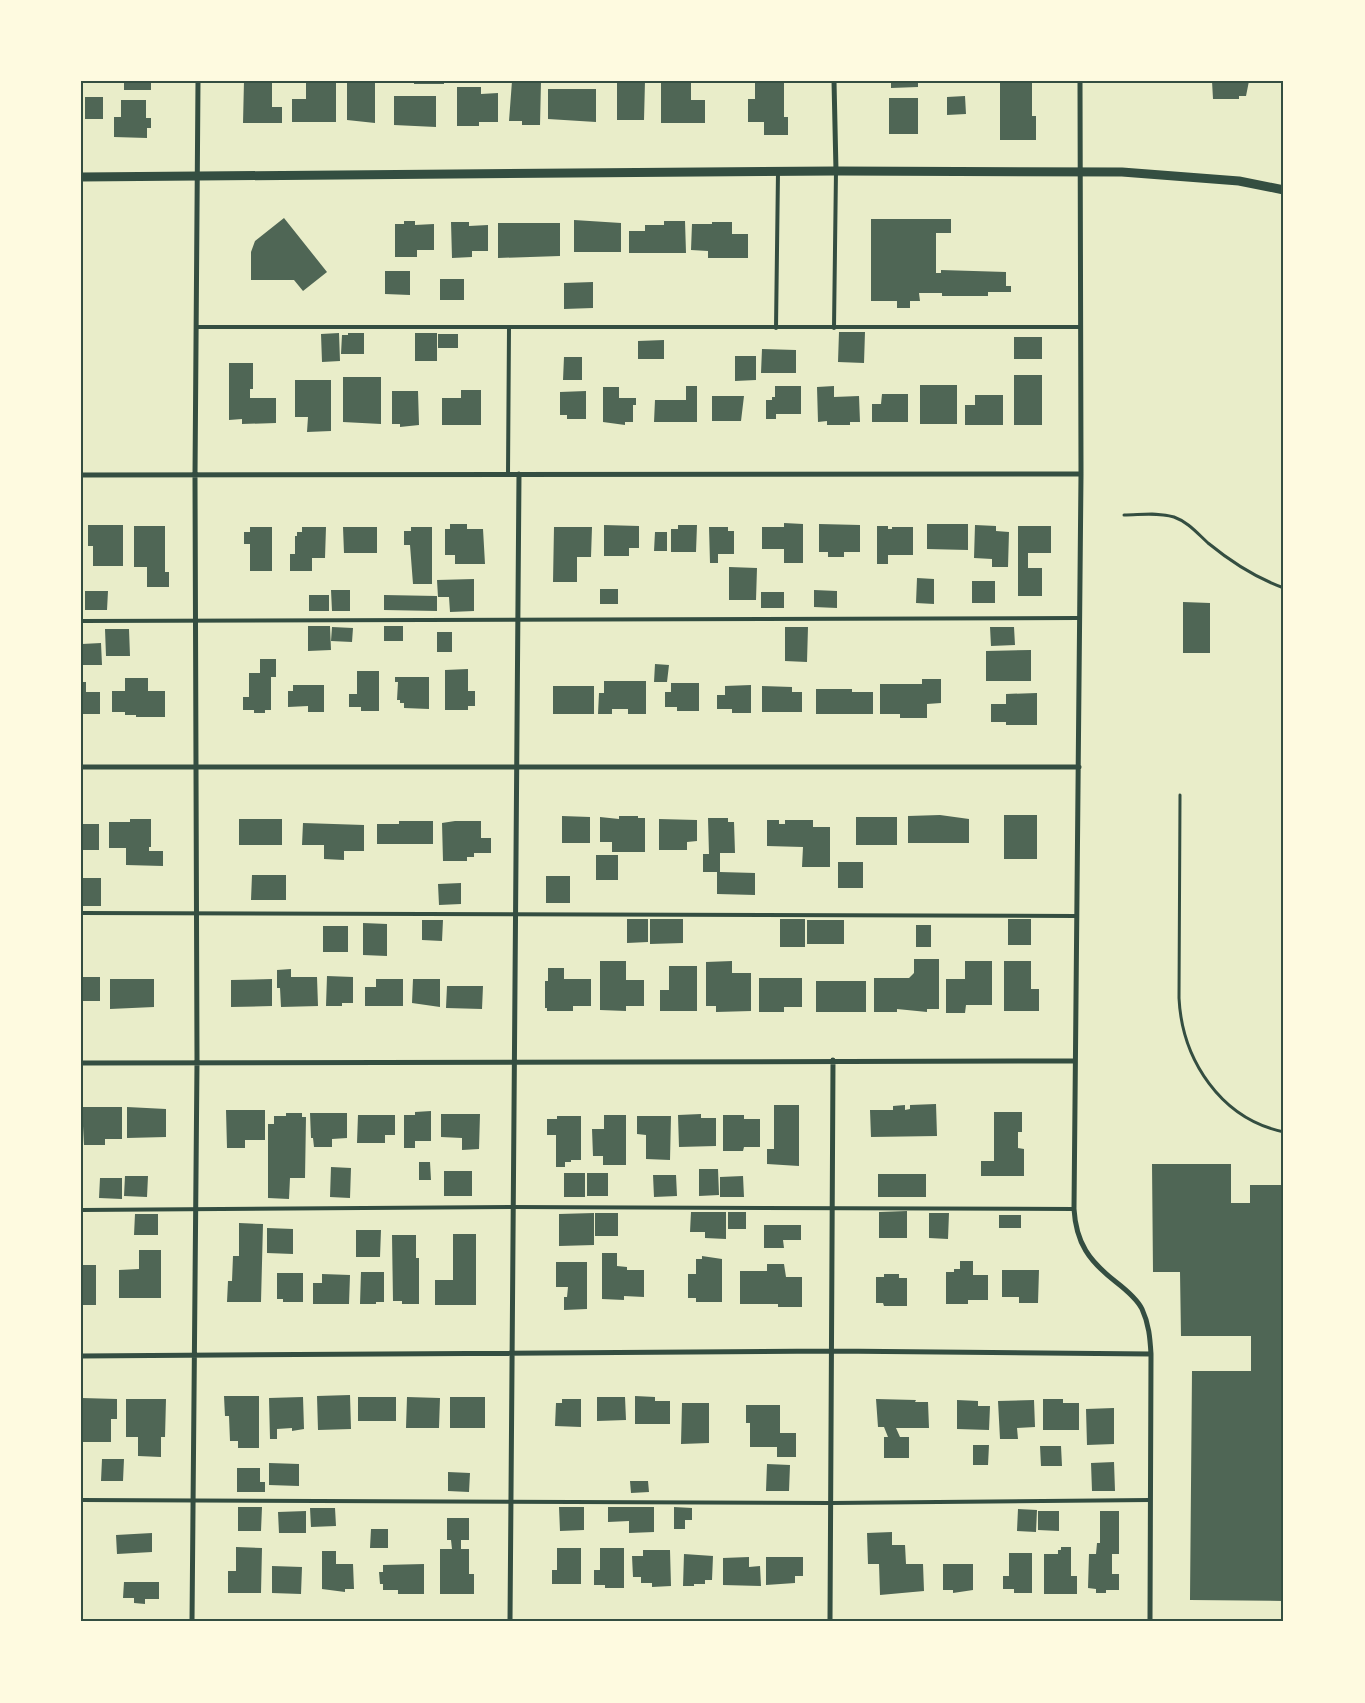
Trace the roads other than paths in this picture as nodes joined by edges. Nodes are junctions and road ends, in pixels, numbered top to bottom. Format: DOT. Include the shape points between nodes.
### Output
graph roads {
  1 [pos="198,81"];
  2 [pos="834,81"];
  3 [pos="1080,81"];
  4 [pos="836,171"];
  5 [pos="778,172"];
  6 [pos="1082,172"];
  7 [pos="197,176"];
  8 [pos="81,177"];
  9 [pos="1284,190"];
  10 [pos="197,327"];
  11 [pos="1081,327"];
  12 [pos="509,328"];
  13 [pos="776,328"];
  14 [pos="834,328"];
  15 [pos="508,474"];
  16 [pos="519,474"];
  17 [pos="1081,474"];
  18 [pos="81,475"];
  19 [pos="195,476"];
  20 [pos="1079,618"];
  21 [pos="517,620"];
  22 [pos="81,621"];
  23 [pos="195,621"];
  24 [pos="81,767"];
  25 [pos="196,767"];
  26 [pos="518,767"];
  27 [pos="1079,767"];
  28 [pos="196,912"];
  29 [pos="81,913"];
  30 [pos="513,915"];
  31 [pos="1076,916"];
  32 [pos="833,1060"];
  33 [pos="513,1061"];
  34 [pos="1075,1061"];
  35 [pos="197,1062"];
  36 [pos="81,1063"];
  37 [pos="196,1208"];
  38 [pos="512,1208"];
  39 [pos="832,1209"];
  40 [pos="1074,1209"];
  41 [pos="81,1210"];
  42 [pos="832,1351"];
  43 [pos="1151,1354"];
  44 [pos="512,1355"];
  45 [pos="81,1356"];
  46 [pos="195,1356"];
  47 [pos="81,1500"];
  48 [pos="1150,1500"];
  49 [pos="195,1501"];
  50 [pos="511,1503"];
  51 [pos="831,1503"];
  52 [pos="192,1622"];
  53 [pos="510,1622"];
  54 [pos="830,1622"];
  55 [pos="1150,1622"];
  1 -- 7 [label="street"];
  2 -- 4 [label="street"];
  3 -- 6 [label="street"];
  4 -- 5 [label="street"];
  4 -- 6 [label="street"];
  4 -- 14 [label="lane"];
  5 -- 7 [label="street"];
  5 -- 13 [label="lane"];
  6 -- 9 [label="street" via="1238,181"];
  6 -- 11 [label="street"];
  7 -- 8 [label="street"];
  7 -- 10 [label="street"];
  10 -- 12 [label="lane"];
  10 -- 19 [label="street"];
  11 -- 14 [label="lane"];
  11 -- 17 [label="street"];
  12 -- 13 [label="lane"];
  12 -- 15 [label="lane"];
  13 -- 14 [label="lane"];
  15 -- 16 [label="street"];
  15 -- 19 [label="street"];
  16 -- 17 [label="street"];
  16 -- 21 [label="street"];
  17 -- 20 [label="street"];
  18 -- 19 [label="street"];
  19 -- 23 [label="street"];
  20 -- 21 [label="lane"];
  20 -- 27 [label="street"];
  21 -- 23 [label="lane"];
  21 -- 26 [label="street"];
  22 -- 23 [label="lane"];
  23 -- 25 [label="street"];
  24 -- 25 [label="street"];
  25 -- 26 [label="street"];
  25 -- 28 [label="street"];
  26 -- 27 [label="street"];
  26 -- 30 [label="street"];
  27 -- 31 [label="street"];
  28 -- 29 [label="lane"];
  28 -- 30 [label="lane"];
  28 -- 35 [label="street"];
  30 -- 31 [label="lane"];
  30 -- 33 [label="street"];
  31 -- 34 [label="street"];
  32 -- 33 [label="street"];
  32 -- 34 [label="street"];
  32 -- 39 [label="street"];
  33 -- 35 [label="street"];
  33 -- 38 [label="street"];
  34 -- 40 [label="street"];
  35 -- 36 [label="street"];
  35 -- 37 [label="street"];
  37 -- 38 [label="lane"];
  37 -- 41 [label="lane"];
  37 -- 46 [label="street"];
  38 -- 39 [label="lane"];
  38 -- 44 [label="street"];
  39 -- 40 [label="lane"];
  39 -- 42 [label="street"];
  40 -- 43 [label="street" via="1075,1229 1085,1250 1100,1269 1142,1308 1149,1327"];
  42 -- 43 [label="street"];
  42 -- 44 [label="street"];
  42 -- 51 [label="street"];
  43 -- 48 [label="street"];
  44 -- 46 [label="street"];
  44 -- 50 [label="street"];
  45 -- 46 [label="street"];
  46 -- 49 [label="street"];
  47 -- 49 [label="lane"];
  48 -- 51 [label="lane"];
  48 -- 55 [label="street"];
  49 -- 50 [label="lane"];
  49 -- 52 [label="street"];
  50 -- 51 [label="lane"];
  50 -- 53 [label="street"];
  51 -- 54 [label="street"];
}
